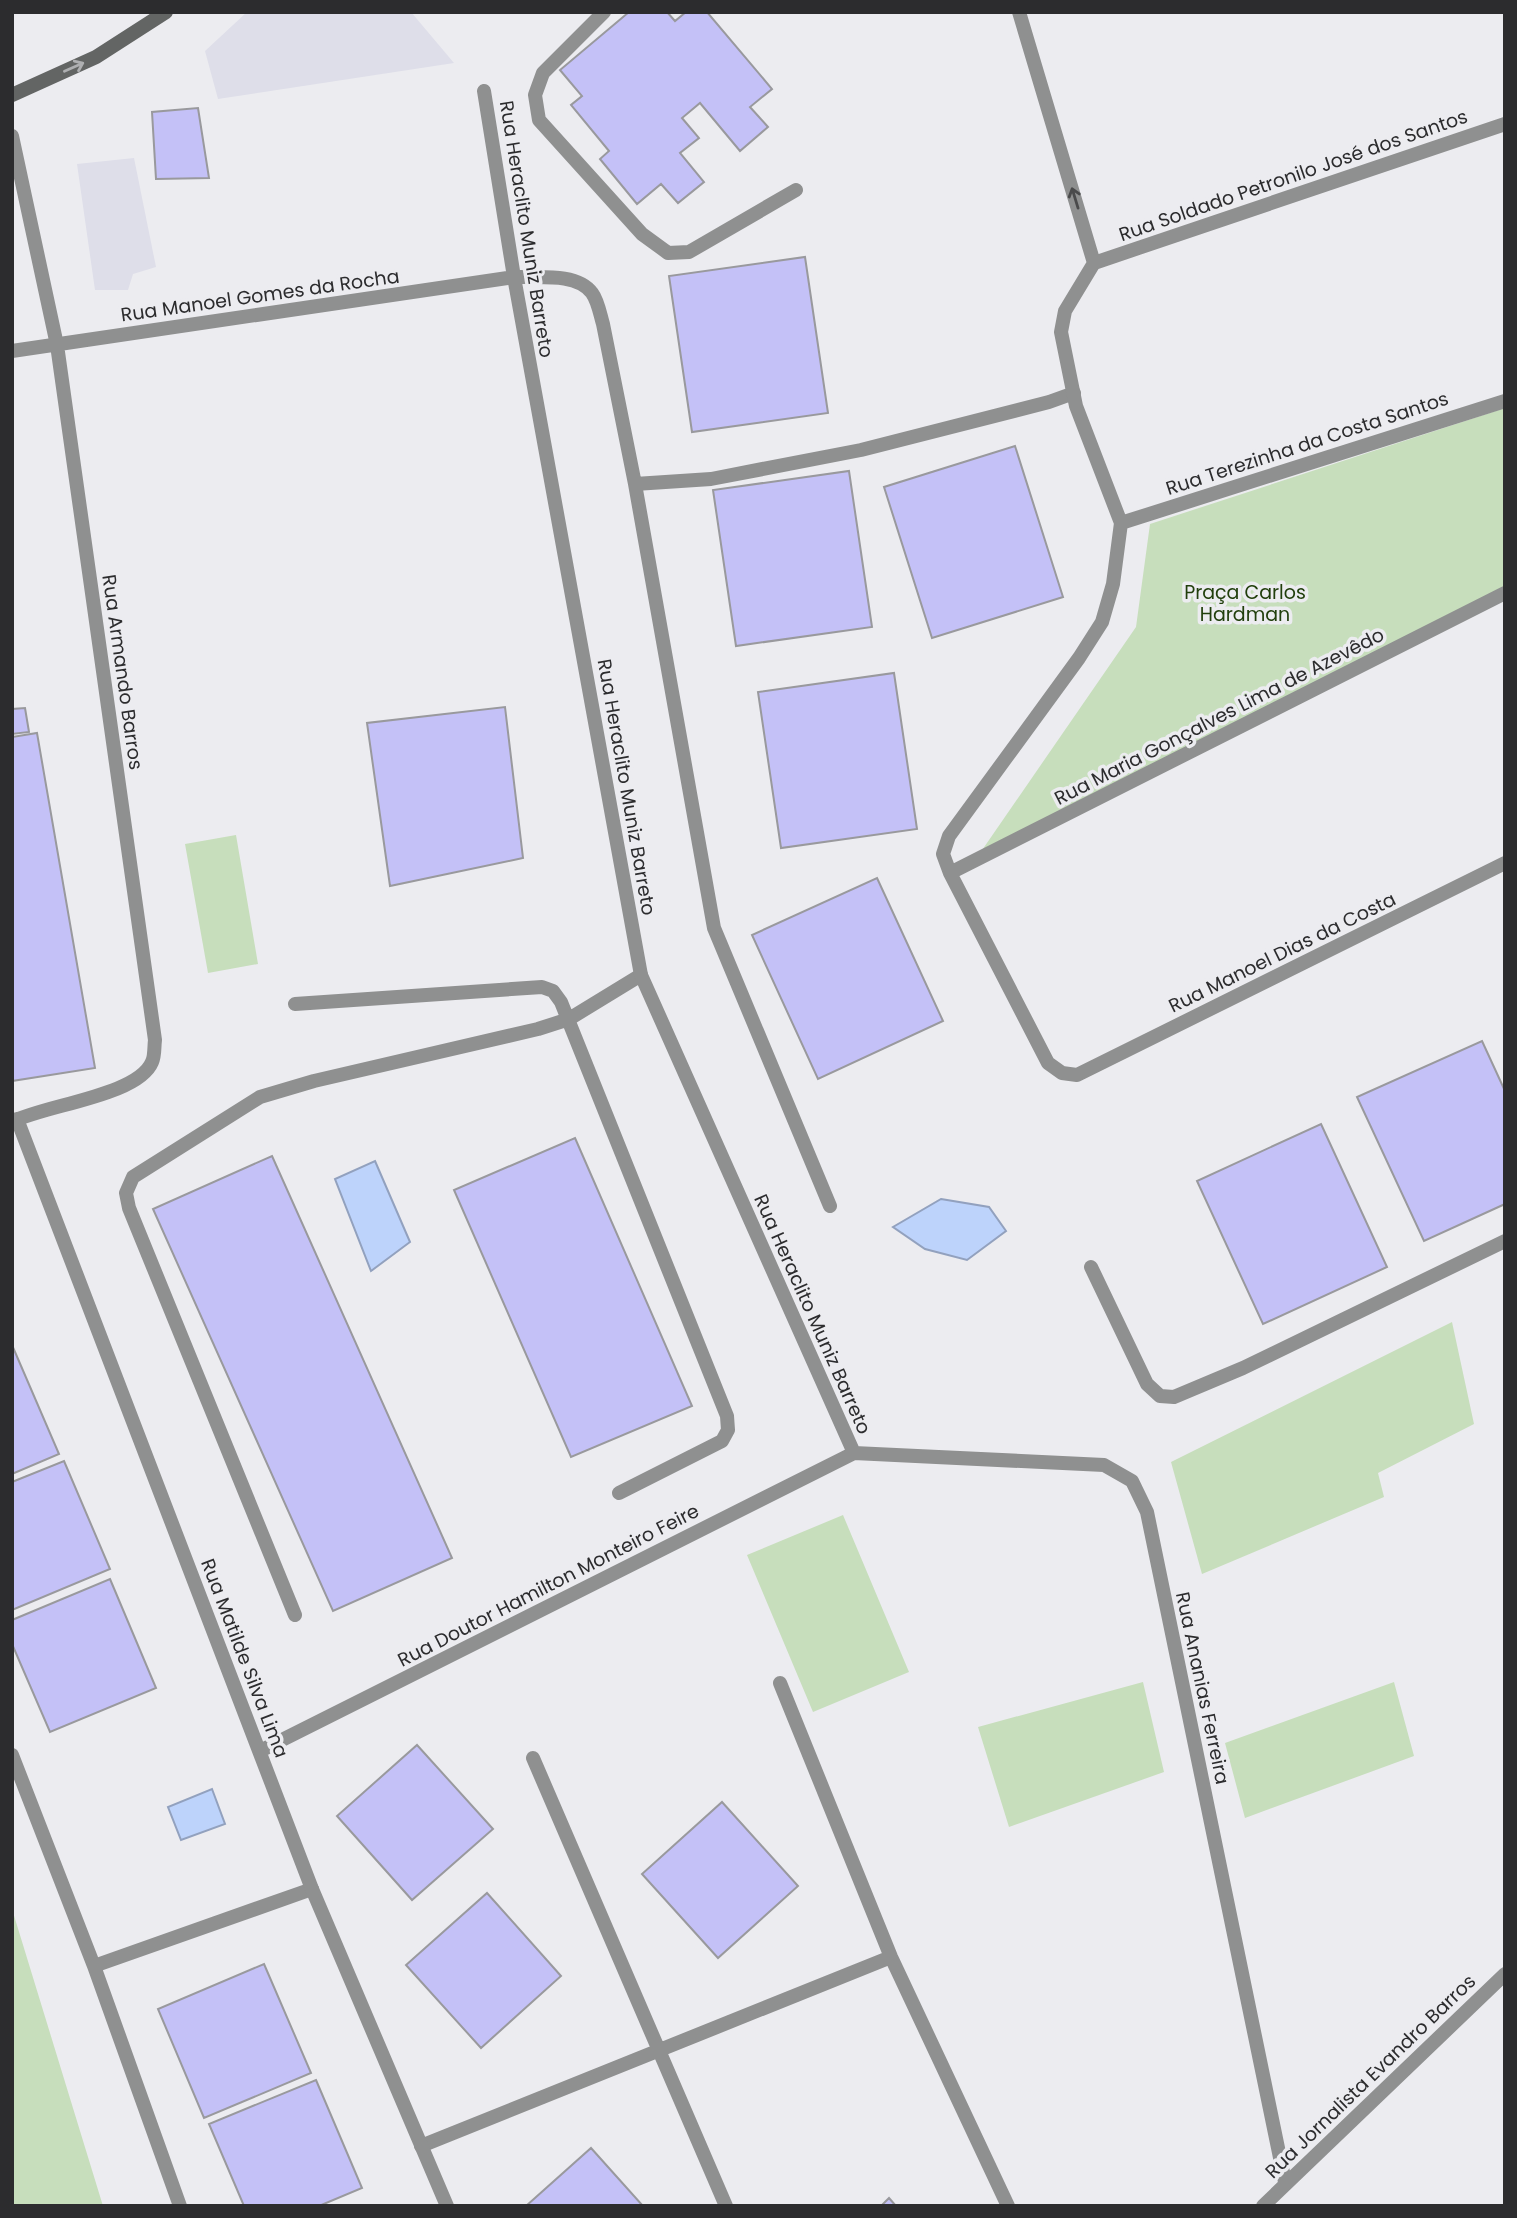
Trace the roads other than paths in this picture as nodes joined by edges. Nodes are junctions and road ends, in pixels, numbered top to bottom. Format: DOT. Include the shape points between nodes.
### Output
graph roads {
  1 [pos="166,12"];
  2 [pos="604,12"];
  3 [pos="1019,12"];
  4 [pos="484,91"];
  5 [pos="12,95"];
  6 [pos="1505,124"];
  7 [pos="12,136"];
  8 [pos="796,190"];
  9 [pos="1094,263"];
  10 [pos="514,277"];
  11 [pos="57,345"];
  12 [pos="12,351"];
  13 [pos="1074,393"];
  14 [pos="1505,401"];
  15 [pos="635,484"];
  16 [pos="1121,523"];
  17 [pos="1505,593"];
  18 [pos="1505,863"];
  19 [pos="950,873"];
  20 [pos="642,975"];
  21 [pos="295,1004"];
  22 [pos="569,1019"];
  23 [pos="15,1120"];
  24 [pos="830,1206"];
  25 [pos="1505,1241"];
  26 [pos="1091,1267"];
  27 [pos="853,1453"];
  28 [pos="619,1493"];
  29 [pos="295,1615"];
  30 [pos="780,1683"];
  31 [pos="260,1751"];
  32 [pos="12,1755"];
  33 [pos="533,1758"];
  34 [pos="312,1889"];
  35 [pos="891,1957"];
  36 [pos="94,1966"];
  37 [pos="1505,1974"];
  38 [pos="659,2050"];
  39 [pos="421,2146"];
  40 [pos="1285,2182"];
  41 [pos="180,2206"];
  42 [pos="447,2206"];
  43 [pos="726,2206"];
  44 [pos="1008,2206"];
  45 [pos="1263,2206"];
  5 -- 1 [label="main road, one-way" via="96,57"];
  2 -- 8 [label="street" via="543,73 535,95 539,120 642,234 668,253 689,252"];
  9 -- 3 [label="street, one-way"];
  4 -- 10 [label="street, Rua Heraclito Muniz Barreto"];
  6 -- 9 [label="street, Rua Soldado Petronilo José dos Santos"];
  7 -- 11 [label="street, Rua Armando Barros"];
  9 -- 13 [label="street" via="1065,311 1061,332"];
  10 -- 11 [label="street, Rua Manoel Gomes da Rocha"];
  10 -- 15 [label="street, Rua Manoel Gomes da Rocha" via="580,282 592,292 603,324"];
  10 -- 20 [label="street, Rua Heraclito Muniz Barreto"];
  11 -- 12 [label="street, Rua Manoel Gomes da Rocha"];
  11 -- 23 [label="street, Rua Armando Barros" via="155,1040 152,1062 124,1087"];
  13 -- 15 [label="street" via="861,450 711,479"];
  13 -- 16 [label="street"];
  14 -- 16 [label="street, Rua Terezinha da Costa Santos"];
  15 -- 24 [label="street, Rua Manoel Gomes da Rocha" via="714,928"];
  16 -- 19 [label="street" via="1113,584 1102,622 949,836 943,854"];
  17 -- 19 [label="street, Rua Maria Gonçalves Lima de Azevêdo"];
  18 -- 19 [label="street, Rua Manoel Dias da Costa" via="1077,1076 1048,1063"];
  20 -- 22 [label="street"];
  20 -- 27 [label="street, Rua Heraclito Muniz Barreto"];
  21 -- 22 [label="street" via="542,987 553,991"];
  22 -- 28 [label="street" via="727,1416 728,1430 722,1441"];
  22 -- 29 [label="street" via="260,1097 133,1177 126,1193 129,1208"];
  23 -- 31 [label="street, Rua Matilde Silva Lima"];
  25 -- 26 [label="street" via="1243,1368 1174,1396 1160,1396 1147,1384"];
  27 -- 31 [label="street, Rua Doutor Hamilton Monteiro Feire"];
  27 -- 40 [label="street, Rua Ananias Ferreira" via="1104,1465 1132,1481 1147,1513"];
  30 -- 35 [label="street"];
  31 -- 34 [label="street, Rua Matilde Silva Lima"];
  32 -- 36 [label="street"];
  33 -- 38 [label="street"];
  34 -- 36 [label="street"];
  34 -- 39 [label="street, Rua Matilde Silva Lima"];
  35 -- 38 [label="street"];
  35 -- 44 [label="street"];
  36 -- 41 [label="street"];
  37 -- 40 [label="street, Rua Jornalista Evandro Barros"];
  38 -- 39 [label="street"];
  38 -- 43 [label="street"];
  39 -- 42 [label="street, Rua Matilde Silva Lima"];
  40 -- 45 [label="street, Rua Jornalista Evandro Barros"];
}
